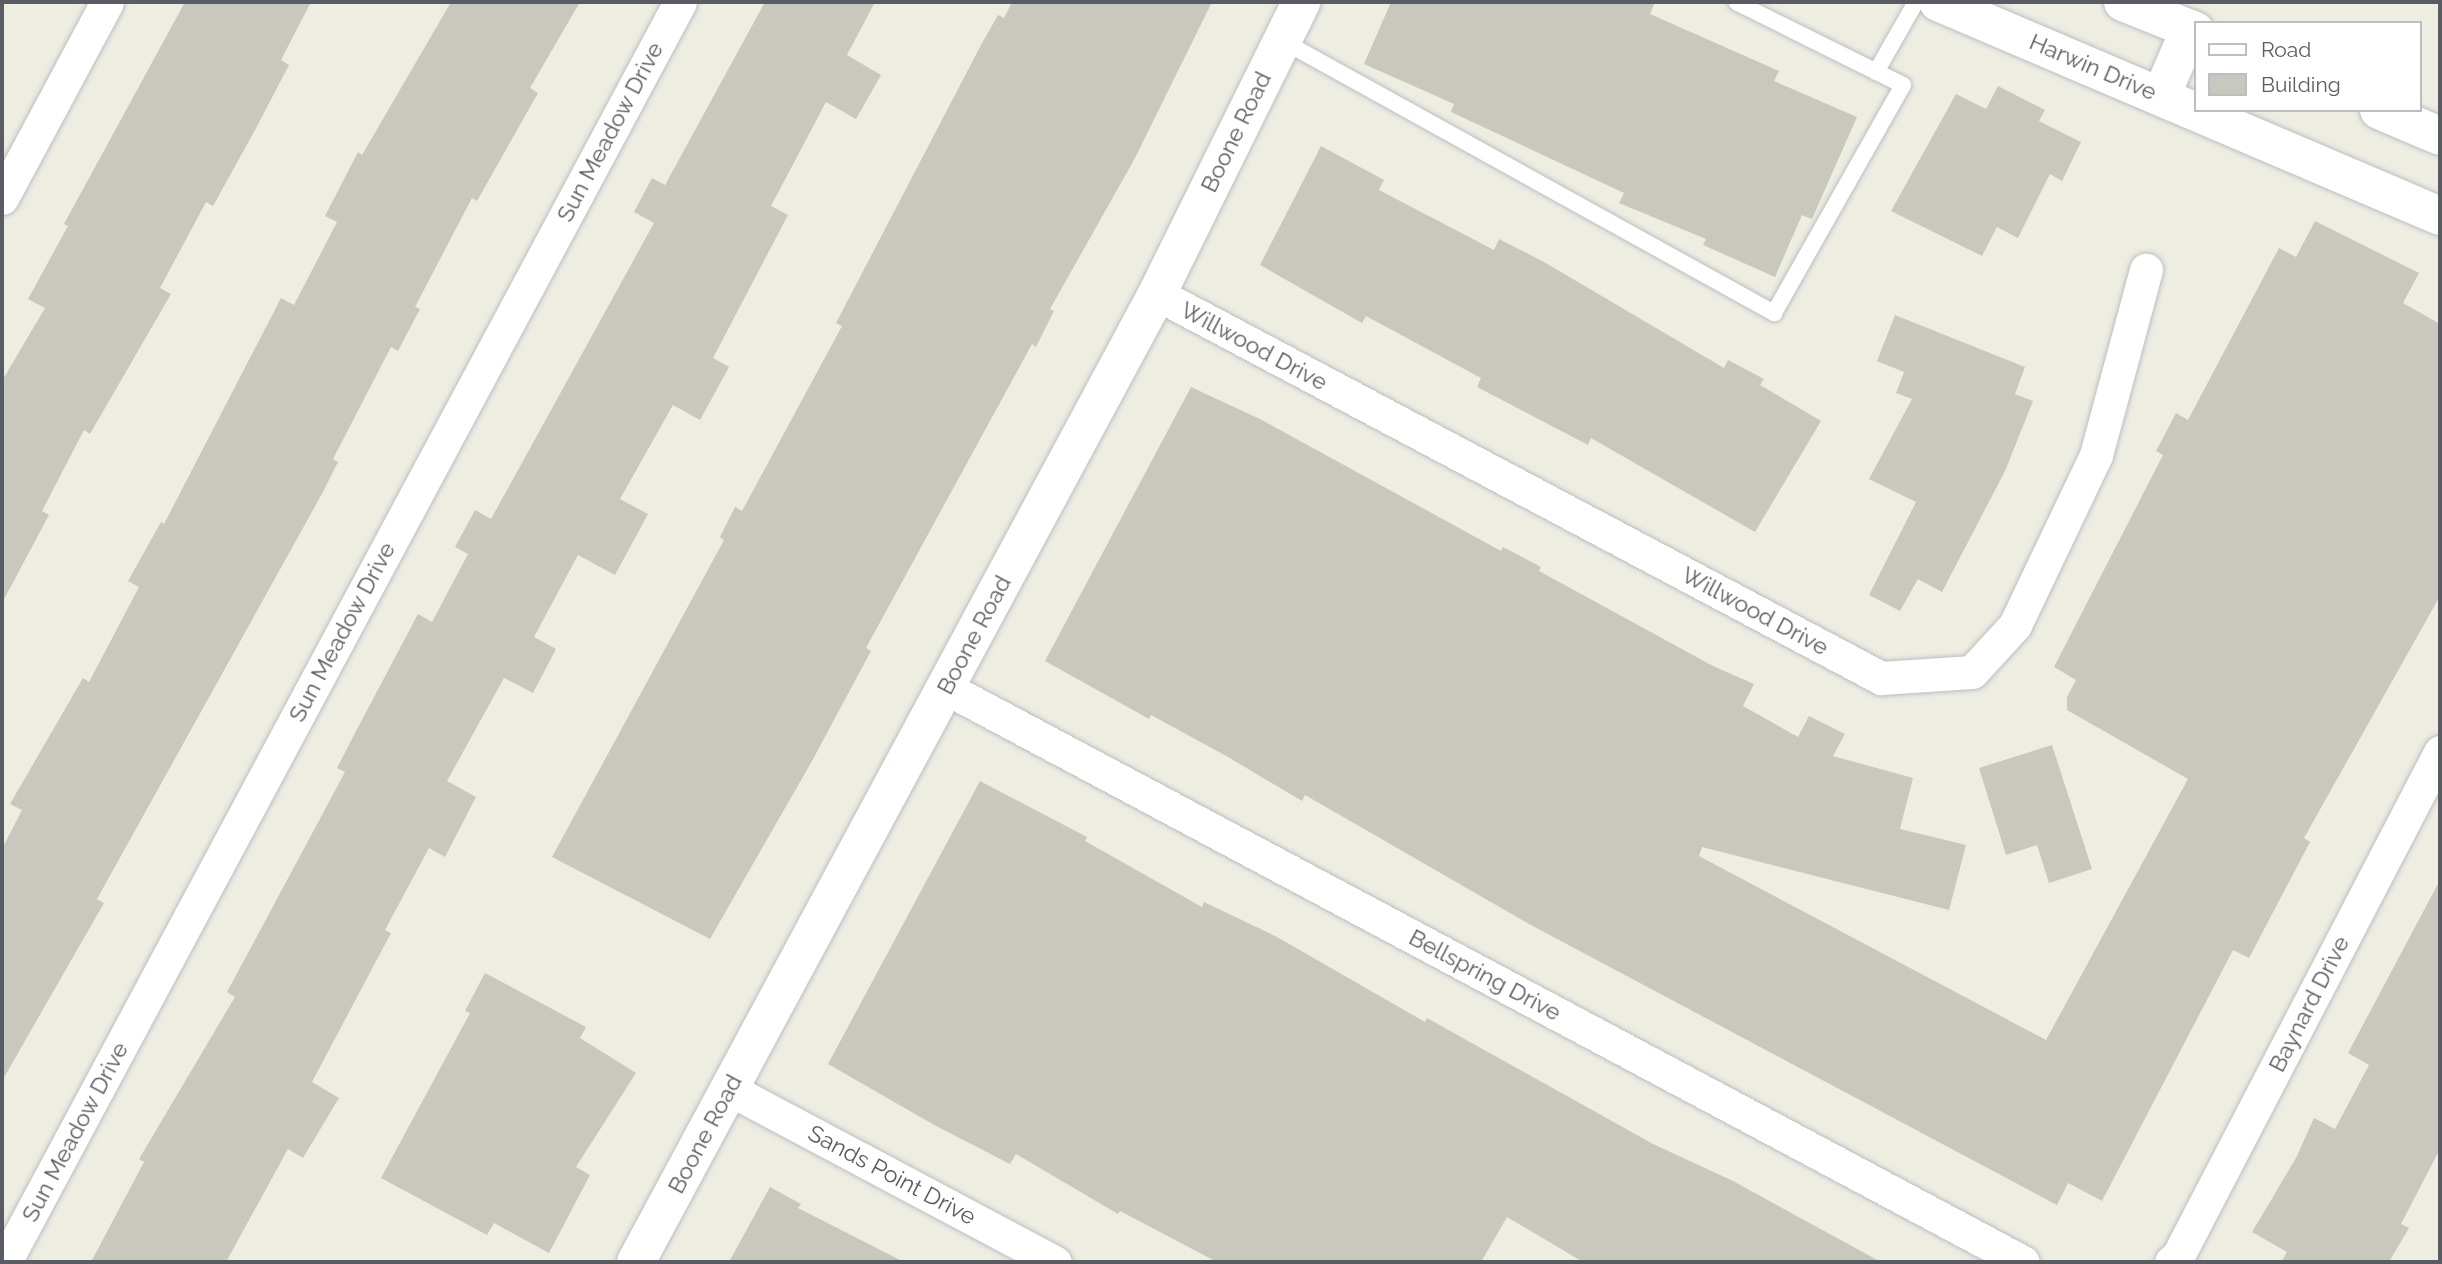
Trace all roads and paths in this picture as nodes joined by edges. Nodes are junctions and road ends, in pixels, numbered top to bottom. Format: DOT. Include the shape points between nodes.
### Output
graph roads {
  1 [pos="107,2"];
  2 [pos="680,2"];
  3 [pos="1301,2"];
  4 [pos="1736,2"];
  5 [pos="1916,2"];
  6 [pos="1938,2"];
  7 [pos="2123,2"];
  8 [pos="2193,30"];
  9 [pos="1281,40"];
  10 [pos="1877,72"];
  11 [pos="2161,96"];
  12 [pos="2194,110"];
  13 [pos="2198,112"];
  14 [pos="2384,112"];
  15 [pos="2440,136"];
  16 [pos="2,198"];
  17 [pos="2440,216"];
  18 [pos="2146,270"];
  19 [pos="1157,294"];
  20 [pos="946,688"];
  21 [pos="2440,752"];
  22 [pos="729,1089"];
  23 [pos="2174,1259"];
  24 [pos="5,1262"];
  25 [pos="636,1262"];
  26 [pos="1055,1262"];
  27 [pos="2023,1262"];
  1 -- 16 [label="street"];
  2 -- 24 [label="street, Sun Meadow Drive"];
  3 -- 9 [label="street, Boone Road"];
  4 -- 10 [label="lane"];
  5 -- 10 [label="lane"];
  6 -- 11 [label="street, Harwin Drive"];
  7 -- 8 [label="street"];
  8 -- 11 [label="street"];
  9 -- 10 [label="lane" via="1774,313 1903,85"];
  9 -- 19 [label="street, Boone Road"];
  11 -- 12 [label="street, Harwin Drive"];
  13 -- 17 [label="street, Harwin Drive"];
  14 -- 15 [label="street"];
  18 -- 19 [label="street, Willwood Drive" via="2096,455 2015,625 1972,672 1881,678"];
  19 -- 20 [label="street, Boone Road"];
  20 -- 22 [label="street, Boone Road"];
  20 -- 27 [label="street, Bellspring Drive"];
  21 -- 23 [label="street, Baynard Drive"];
  22 -- 25 [label="street, Boone Road"];
  22 -- 26 [label="street, Sands Point Drive"];
}
